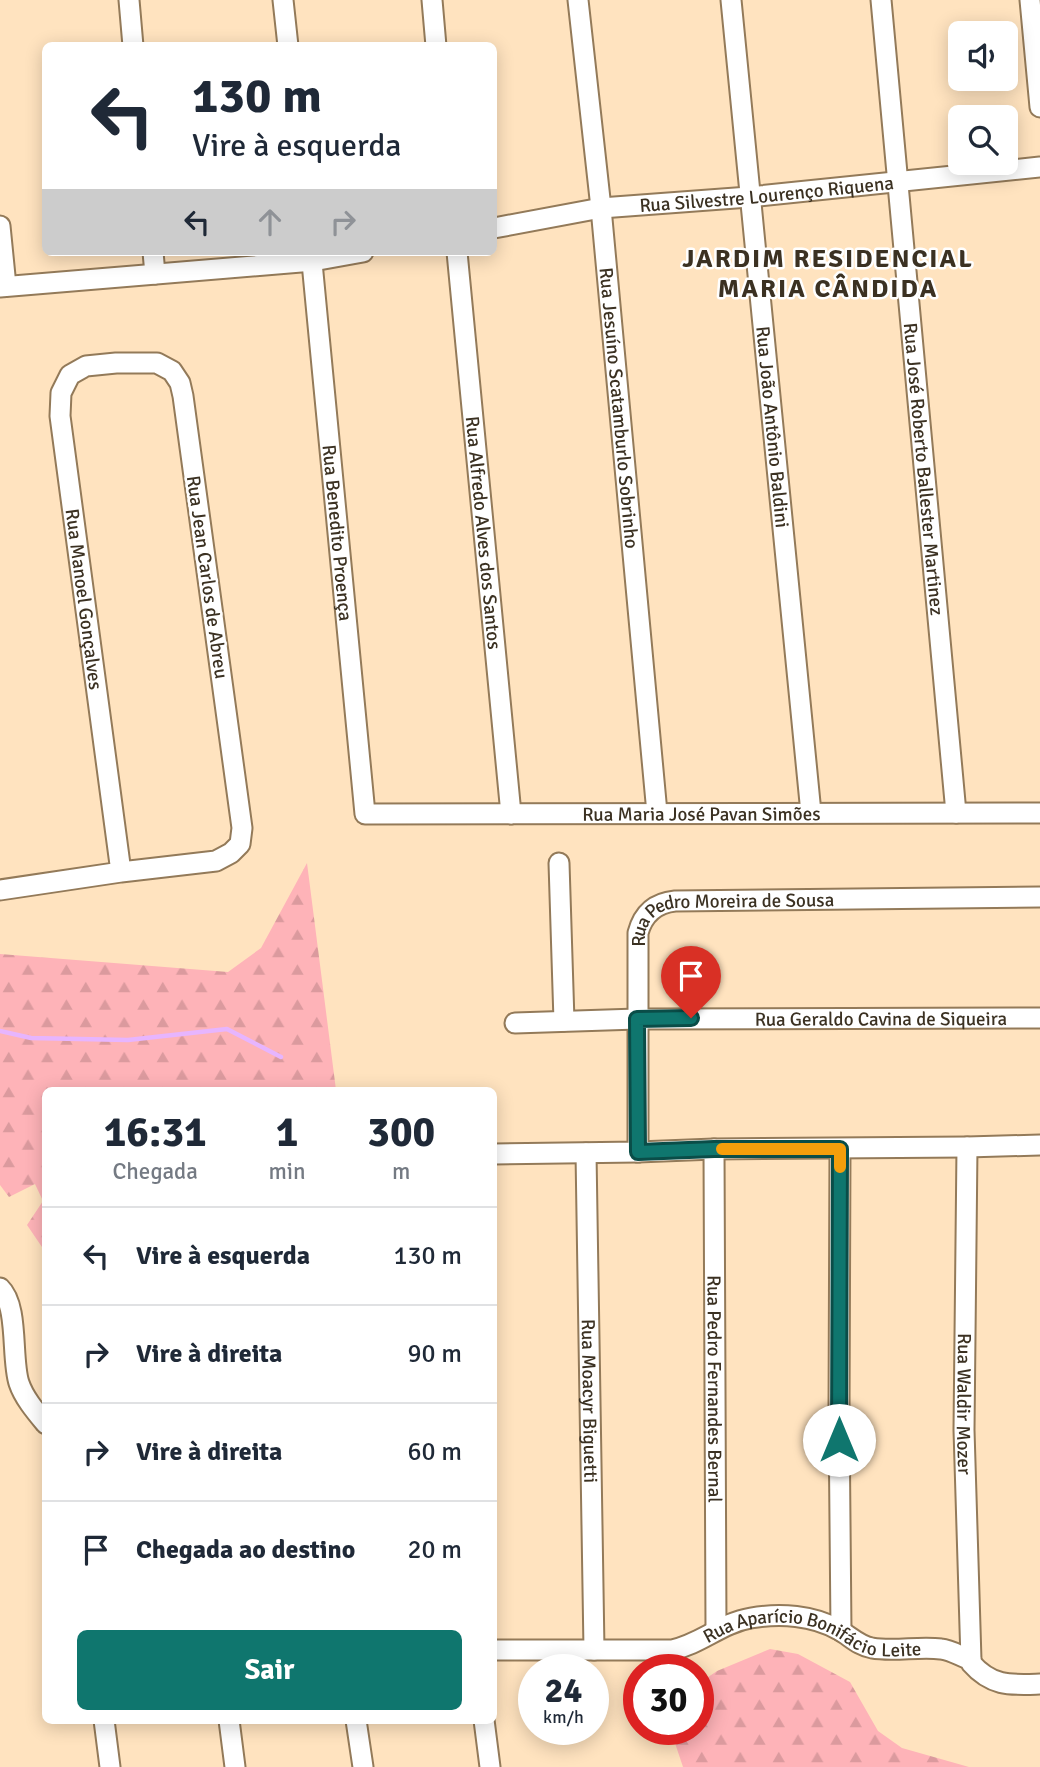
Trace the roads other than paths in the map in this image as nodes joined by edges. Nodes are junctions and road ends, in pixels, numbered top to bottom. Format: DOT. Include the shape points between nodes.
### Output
graph roads {
  1 [pos="129,0"];
  2 [pos="283,0"];
  3 [pos="432,0"];
  4 [pos="578,0"];
  5 [pos="731,0"];
  6 [pos="881,0"];
  7 [pos="1030,0"];
  8 [pos="133,42"];
  9 [pos="288,42"];
  10 [pos="436,42"];
  11 [pos="1040,107"];
  12 [pos="1040,167"];
  13 [pos="898,182"];
  14 [pos="749,197"];
  15 [pos="601,208"];
  16 [pos="0,226"];
  17 [pos="497,227"];
  18 [pos="153,256"];
  19 [pos="457,256"];
  20 [pos="312,257"];
  21 [pos="155,274"];
  22 [pos="3,287"];
  23 [pos="116,363"];
  24 [pos="657,813"];
  25 [pos="811,813"];
  26 [pos="956,813"];
  27 [pos="1040,813"];
  28 [pos="365,814"];
  29 [pos="511,814"];
  30 [pos="559,863"];
  31 [pos="121,873"];
  32 [pos="0,890"];
  33 [pos="1040,897"];
  34 [pos="1040,1018"];
  35 [pos="637,1019"];
  36 [pos="565,1021"];
  37 [pos="515,1023"];
  38 [pos="1040,1144"];
  39 [pos="967,1147"];
  40 [pos="714,1149"];
  41 [pos="840,1149"];
  42 [pos="638,1152"];
  43 [pos="586,1153"];
  44 [pos="497,1154"];
  45 [pos="0,1289"];
  46 [pos="42,1419"];
  47 [pos="716,1629"];
  48 [pos="841,1631"];
  49 [pos="497,1650"];
  50 [pos="594,1650"];
  51 [pos="971,1660"];
  52 [pos="1040,1684"];
  53 [pos="105,1724"];
  54 [pos="230,1724"];
  55 [pos="357,1724"];
  56 [pos="485,1724"];
  57 [pos="110,1767"];
  58 [pos="235,1767"];
  59 [pos="363,1767"];
  60 [pos="491,1767"];
  1 -- 8 [label="street"];
  2 -- 9 [label="street"];
  3 -- 10 [label="street"];
  4 -- 15 [label="street, Rua Jesuíno Scatamburlo Sobrinho"];
  5 -- 14 [label="street, Rua João Antônio Baldini"];
  6 -- 13 [label="street, Rua José Roberto Ballester Martinez"];
  7 -- 11 [label="street"];
  12 -- 13 [label="street, Rua Silvestre Lourenço Riquena"];
  13 -- 14 [label="street, Rua Silvestre Lourenço Riquena"];
  13 -- 26 [label="street, Rua José Roberto Ballester Martinez"];
  14 -- 15 [label="street, Rua Silvestre Lourenço Riquena"];
  14 -- 25 [label="street, Rua João Antônio Baldini"];
  15 -- 17 [label="street, Rua Silvestre Lourenço Riquena"];
  15 -- 24 [label="street, Rua Jesuíno Scatamburlo Sobrinho"];
  16 -- 22 [label="street"];
  18 -- 21 [label="street"];
  19 -- 29 [label="street, Rua Alfredo Alves dos Santos"];
  20 -- 21 [label="street"];
  20 -- 28 [label="street, Rua Benedito Proença"];
  21 -- 22 [label="street"];
  23 -- 31 [label="street, Rua Manoel Gonçalves" via="86,366 70,375 61,393 60,416"];
  23 -- 31 [label="street, Rua Jean Carlos de Abreu" via="157,363 172,371 180,383 242,828 240,844 216,861"];
  24 -- 25 [label="street, Rua Maria José Pavan Simões"];
  24 -- 29 [label="street, Rua Maria José Pavan Simões"];
  25 -- 26 [label="street, Rua Maria José Pavan Simões"];
  26 -- 27 [label="street, Rua Maria José Pavan Simões"];
  28 -- 29 [label="street, Rua Maria José Pavan Simões"];
  30 -- 36 [label="street"];
  31 -- 32 [label="street"];
  33 -- 35 [label="street, Rua Pedro Moreira de Sousa" via="668,902 650,910 639,927"];
  34 -- 35 [label="street, Rua Geraldo Cavina de Siqueira"];
  35 -- 36 [label="street, Rua Geraldo Cavina de Siqueira"];
  35 -- 42 [label="street, Rua Pedro Moreira de Sousa"];
  36 -- 37 [label="street, Rua Geraldo Cavina de Siqueira"];
  38 -- 39 [label="street"];
  39 -- 41 [label="street"];
  39 -- 51 [label="street, Rua Waldir Mozer" via="964,1430"];
  40 -- 41 [label="street"];
  40 -- 42 [label="street"];
  40 -- 47 [label="street, Rua Pedro Fernandes Bernal"];
  41 -- 48 [label="street"];
  42 -- 43 [label="street"];
  43 -- 44 [label="street"];
  43 -- 50 [label="street, Rua Moacyr Biguetti"];
  45 -- 46 [label="street" via="9,1305 19,1383"];
  47 -- 48 [label="street, Rua Aparício Bonifácio Leite" via="770,1615 814,1619"];
  47 -- 50 [label="street, Rua Aparício Bonifácio Leite" via="673,1650"];
  48 -- 51 [label="street, Rua Aparício Bonifácio Leite" via="872,1648 940,1649"];
  49 -- 50 [label="street, Rua Aparício Bonifácio Leite"];
  51 -- 52 [label="street, Rua Aparício Bonifácio Leite" via="996,1681"];
  53 -- 57 [label="street"];
  54 -- 58 [label="street"];
  55 -- 59 [label="street"];
  56 -- 60 [label="street"];
}
